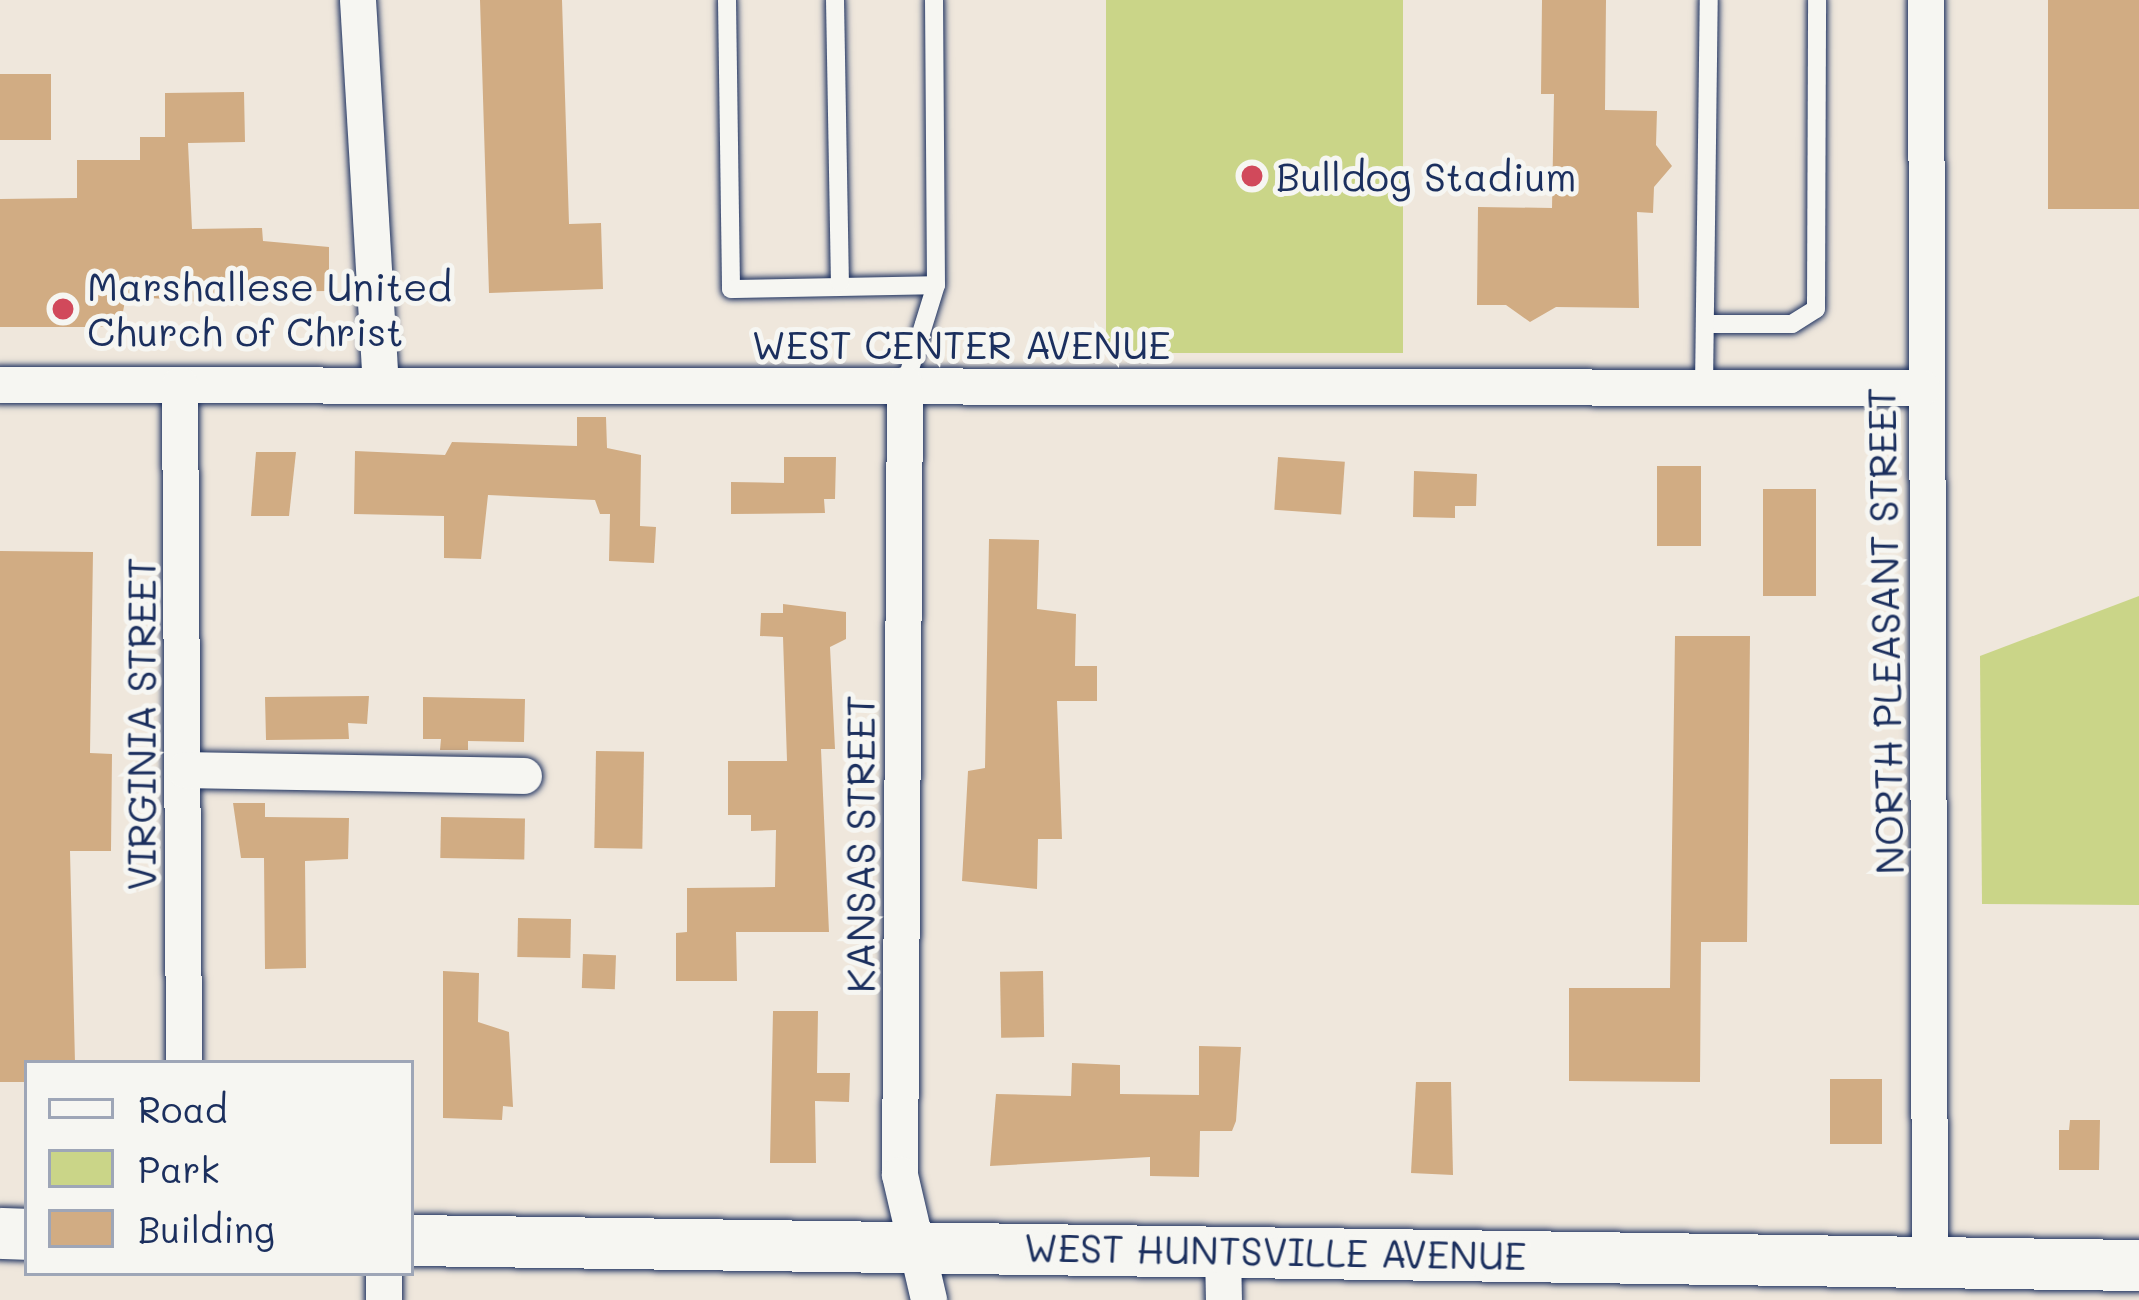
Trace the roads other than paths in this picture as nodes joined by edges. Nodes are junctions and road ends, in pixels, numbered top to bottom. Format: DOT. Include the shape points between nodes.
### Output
graph roads {
  1 [pos="358,0"];
  2 [pos="727,0"];
  3 [pos="835,0"];
  4 [pos="934,0"];
  5 [pos="1709,0"];
  6 [pos="1817,0"];
  7 [pos="1926,0"];
  8 [pos="840,283"];
  9 [pos="936,285"];
  10 [pos="1705,324"];
  11 [pos="0,385"];
  12 [pos="180,385"];
  13 [pos="381,385"];
  14 [pos="905,385"];
  15 [pos="1704,387"];
  16 [pos="1922,388"];
  17 [pos="184,770"];
  18 [pos="524,776"];
  19 [pos="184,1060"];
  20 [pos="414,1240"];
  21 [pos="917,1246"];
  22 [pos="1930,1260"];
  23 [pos="2139,1264"];
  24 [pos="1224,1275"];
  25 [pos="929,1300"];
  1 -- 13 [label="street"];
  2 -- 8 [label="lane" via="731,289"];
  3 -- 8 [label="lane"];
  4 -- 9 [label="lane"];
  5 -- 10 [label="lane"];
  6 -- 10 [label="lane" via="1816,309 1792,325"];
  7 -- 16 [label="street, NORTH PLEASANT STREET"];
  8 -- 9 [label="lane"];
  9 -- 14 [label="lane"];
  10 -- 15 [label="lane"];
  11 -- 12 [label="street, WEST CENTER AVENUE"];
  12 -- 13 [label="street, WEST CENTER AVENUE"];
  12 -- 17 [label="street, VIRGINIA STREET"];
  13 -- 14 [label="street, WEST CENTER AVENUE"];
  14 -- 15 [label="street, WEST CENTER AVENUE"];
  14 -- 21 [label="street, KANSAS STREET" via="900,1175"];
  15 -- 16 [label="street, WEST CENTER AVENUE"];
  16 -- 22 [label="street, NORTH PLEASANT STREET" via="1933,786"];
  17 -- 18 [label="street"];
  17 -- 19 [label="street, VIRGINIA STREET"];
  20 -- 21 [label="main road, WEST HUNTSVILLE AVENUE"];
  21 -- 24 [label="main road, WEST HUNTSVILLE AVENUE"];
  21 -- 25 [label="street, KANSAS STREET"];
  22 -- 23 [label="main road, WEST HUNTSVILLE AVENUE"];
  22 -- 24 [label="main road, WEST HUNTSVILLE AVENUE"];
}
